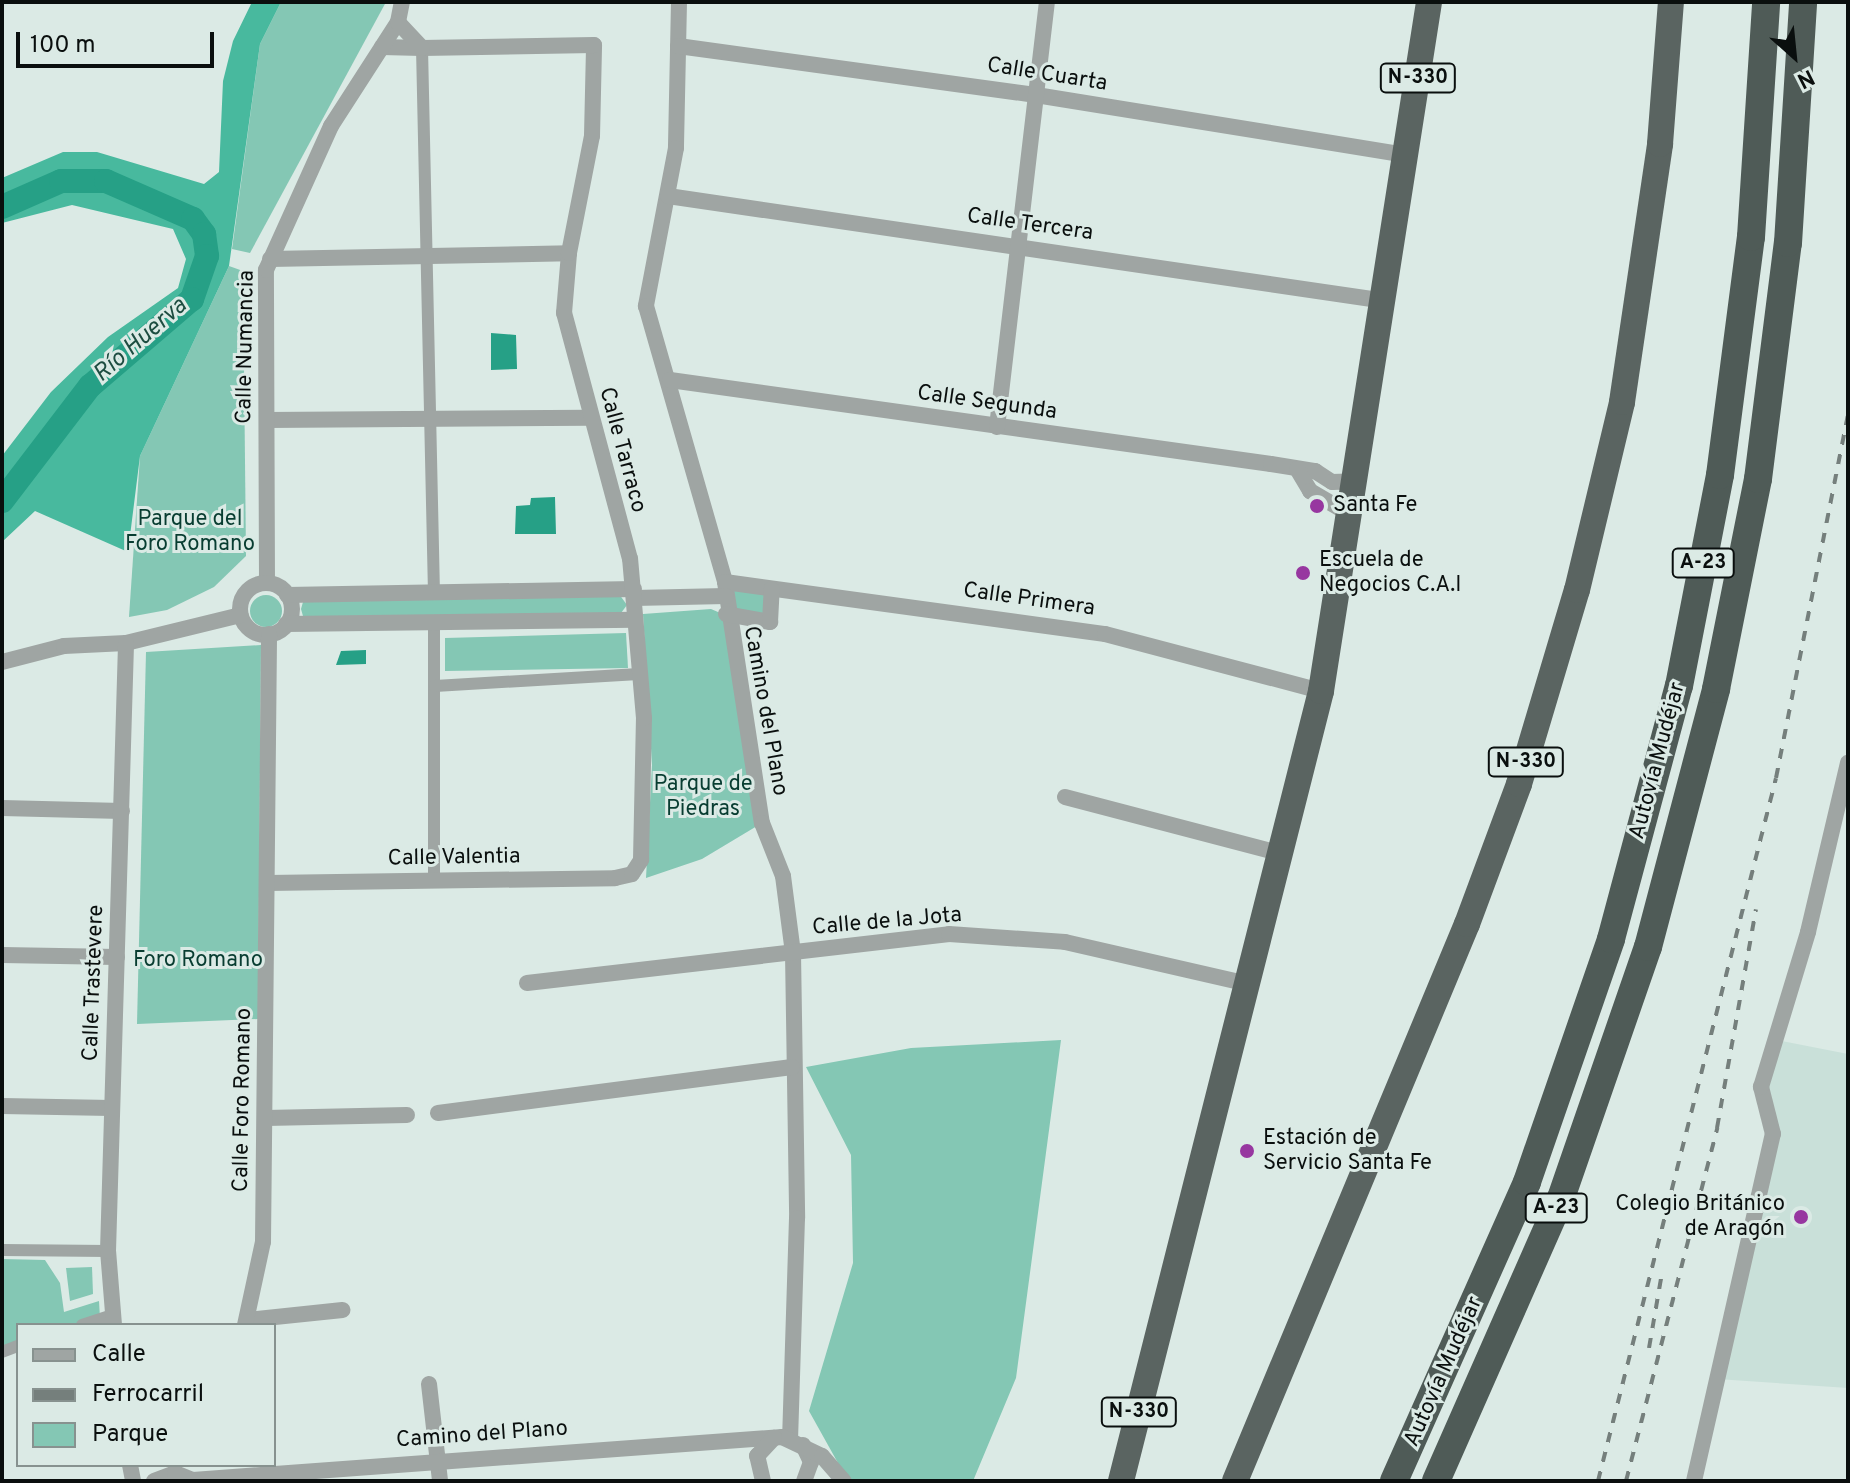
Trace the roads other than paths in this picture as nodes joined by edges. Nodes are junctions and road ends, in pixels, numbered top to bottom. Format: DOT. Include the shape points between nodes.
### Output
graph roads {
  1 [pos="402,2"];
  2 [pos="679,2"];
  3 [pos="1047,2"];
  4 [pos="1429,2"];
  5 [pos="1671,2"];
  6 [pos="1766,2"];
  7 [pos="1803,2"];
  8 [pos="398,22"];
  9 [pos="678,46"];
  10 [pos="382,47"];
  11 [pos="422,48"];
  12 [pos="1036,95"];
  13 [pos="1408,155"];
  14 [pos="668,196"];
  15 [pos="1019,245"];
  16 [pos="569,253"];
  17 [pos="429,255"];
  18 [pos="270,259"];
  19 [pos="1385,301"];
  20 [pos="670,380"];
  21 [pos="589,418"];
  22 [pos="267,420"];
  23 [pos="432,423"];
  24 [pos="997,427"];
  25 [pos="1297,469"];
  26 [pos="1356,481"];
  27 [pos="1351,515"];
  28 [pos="267,583"];
  29 [pos="725,589"];
  30 [pos="772,589"];
  31 [pos="434,592"];
  32 [pos="634,594"];
  33 [pos="287,595"];
  34 [pos="726,614"];
  35 [pos="241,615"];
  36 [pos="635,620"];
  37 [pos="286,624"];
  38 [pos="434,624"];
  39 [pos="269,634"];
  40 [pos="126,643"];
  41 [pos="2,662"];
  42 [pos="639,674"];
  43 [pos="435,686"];
  44 [pos="1321,691"];
  45 [pos="1848,763"];
  46 [pos="1065,797"];
  47 [pos="2,808"];
  48 [pos="122,811"];
  49 [pos="1282,854"];
  50 [pos="638,868"];
  51 [pos="434,880"];
  52 [pos="268,883"];
  53 [pos="793,953"];
  54 [pos="2,955"];
  55 [pos="117,957"];
  56 [pos="527,983"];
  57 [pos="1248,984"];
  58 [pos="792,1067"];
  59 [pos="2,1106"];
  60 [pos="111,1108"];
  61 [pos="438,1113"];
  62 [pos="407,1115"];
  63 [pos="266,1118"];
  64 [pos="2,1250"];
  65 [pos="108,1251"];
  66 [pos="342,1310"];
  67 [pos="114,1320"];
  68 [pos="246,1322"];
  69 [pos="429,1384"];
  70 [pos="789,1440"];
  71 [pos="437,1460"];
  72 [pos="198,1475"];
  73 [pos="152,1481"];
  74 [pos="440,1481"];
  75 [pos="763,1481"];
  76 [pos="804,1481"];
  77 [pos="844,1481"];
  78 [pos="1121,1481"];
  79 [pos="1235,1481"];
  80 [pos="1394,1481"];
  81 [pos="1436,1481"];
  82 [pos="1694,1481"];
  1 -- 8 [label="street, Calle Numancia"];
  2 -- 9 [label="street, Camino del Plano"];
  3 -- 12 [label="street"];
  4 -- 13 [label="highway, N-330"];
  5 -- 79 [label="highway, N-330" via="1660,144 1622,402 1577,590 1519,784 1467,924"];
  6 -- 80 [label="highway, Autovía Mudéjar / A-23" via="1751,237 1720,475 1679,686 1611,939 1527,1182"];
  7 -- 81 [label="highway, Autovía Mudéjar / A-23" via="1788,243 1776,338 1758,479 1716,689 1648,947 1561,1198"];
  8 -- 10 [label="street, Calle Numancia"];
  8 -- 11 [label="street"];
  9 -- 12 [label="street, Calle Cuarta"];
  9 -- 14 [label="street, Camino del Plano" via="676,148"];
  10 -- 11 [label="street"];
  10 -- 18 [label="street, Calle Numancia" via="331,126"];
  11 -- 16 [label="street, Calle Tarraco" via="594,45 592,136"];
  11 -- 17 [label="street"];
  12 -- 13 [label="street, Calle Cuarta"];
  12 -- 15 [label="street"];
  13 -- 19 [label="highway, N-330"];
  14 -- 15 [label="street, Calle Tercera"];
  14 -- 20 [label="street, Camino del Plano" via="646,306"];
  15 -- 19 [label="street, Calle Tercera"];
  15 -- 24 [label="street"];
  16 -- 17 [label="street"];
  16 -- 21 [label="street, Calle Tarraco" via="564,313"];
  17 -- 18 [label="street"];
  17 -- 23 [label="street"];
  18 -- 22 [label="street, Calle Numancia"];
  19 -- 26 [label="highway, N-330"];
  20 -- 24 [label="street, Calle Segunda"];
  20 -- 29 [label="street, Camino del Plano"];
  21 -- 23 [label="street"];
  21 -- 32 [label="street, Calle Tarraco"];
  22 -- 23 [label="street"];
  22 -- 28 [label="street, Calle Numancia"];
  23 -- 31 [label="street"];
  24 -- 25 [label="street, Calle Segunda"];
  25 -- 26 [label="street, Calle Segunda" via="1332,482"];
  25 -- 27 [label="street" via="1310,491"];
  26 -- 27 [label="highway, N-330"];
  27 -- 44 [label="highway, N-330"];
  28 -- 33 [label="street"];
  28 -- 35 [label="street" via="246,593"];
  29 -- 30 [label="street, Calle Primera"];
  29 -- 32 [label="street, Calle Primera"];
  29 -- 34 [label="street, Camino del Plano"];
  30 -- 34 [label="street" via="770,622"];
  30 -- 44 [label="street, Calle Primera" via="1105,634"];
  31 -- 32 [label="street, Calle Primera"];
  31 -- 33 [label="street, Calle Primera"];
  32 -- 36 [label="street, Calle Tarraco"];
  33 -- 37 [label="street" via="291,610"];
  34 -- 53 [label="street, Camino del Plano" via="762,823 783,876"];
  35 -- 39 [label="street" via="254,632"];
  35 -- 40 [label="street"];
  36 -- 38 [label="street"];
  36 -- 42 [label="street, Calle Tarraco"];
  37 -- 38 [label="street"];
  37 -- 39 [label="street"];
  38 -- 43 [label="street"];
  39 -- 52 [label="street, Calle Foro Romano"];
  40 -- 41 [label="street" via="64,646"];
  40 -- 48 [label="street, Calle Trastevere"];
  42 -- 43 [label="street"];
  42 -- 50 [label="street, Calle Tarraco" via="644,718"];
  43 -- 51 [label="street"];
  44 -- 49 [label="highway, N-330"];
  45 -- 82 [label="street" via="1808,932 1761,1087 1773,1134"];
  46 -- 49 [label="street"];
  47 -- 48 [label="street"];
  48 -- 55 [label="street, Calle Trastevere"];
  49 -- 57 [label="highway, N-330"];
  50 -- 51 [label="street, Calle Valentia" via="615,878"];
  51 -- 52 [label="street, Calle Valentia"];
  52 -- 63 [label="street, Calle Foro Romano"];
  53 -- 56 [label="street, Calle de la Jota"];
  53 -- 57 [label="street, Calle de la Jota" via="949,934 1051,941"];
  53 -- 58 [label="street, Camino del Plano"];
  54 -- 55 [label="street"];
  55 -- 60 [label="street, Calle Trastevere"];
  57 -- 78 [label="highway, N-330"];
  58 -- 61 [label="street"];
  58 -- 70 [label="street, Camino del Plano" via="797,1218"];
  59 -- 60 [label="street"];
  60 -- 65 [label="street, Calle Trastevere"];
  62 -- 63 [label="street"];
  63 -- 68 [label="street, Calle Foro Romano" via="263,1242"];
  64 -- 65 [label="street"];
  65 -- 67 [label="street, Calle Trastevere"];
  66 -- 68 [label="street"];
  69 -- 71 [label="street"];
  70 -- 71 [label="street, Camino del Plano"];
  70 -- 75 [label="street" via="757,1456"];
  70 -- 76 [label="street" via="811,1462"];
  70 -- 77 [label="street"];
  71 -- 72 [label="street, Camino del Plano"];
  71 -- 74 [label="street"];
  72 -- 73 [label="street, Camino del Plano"];
}
